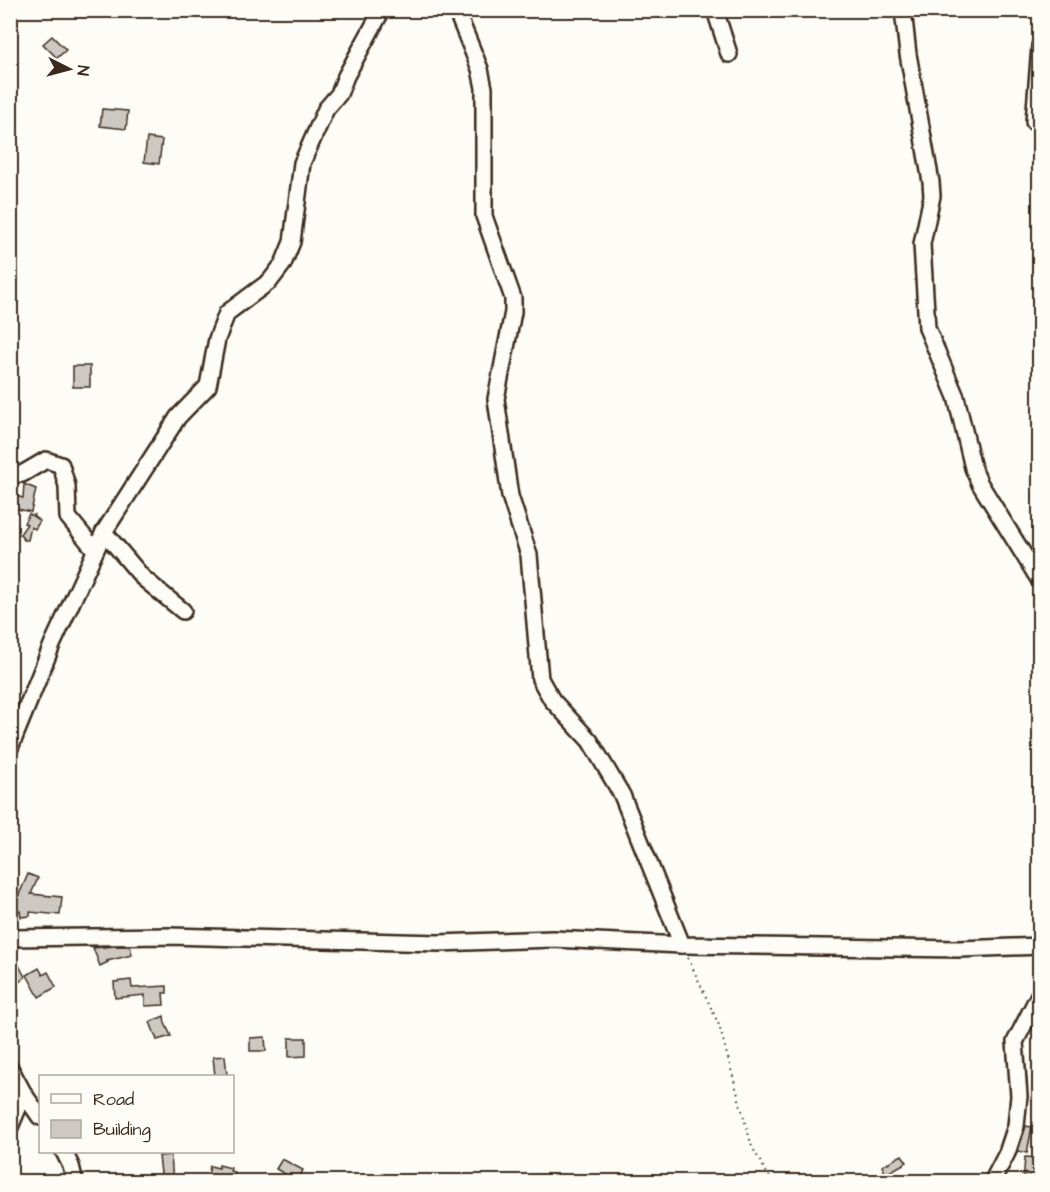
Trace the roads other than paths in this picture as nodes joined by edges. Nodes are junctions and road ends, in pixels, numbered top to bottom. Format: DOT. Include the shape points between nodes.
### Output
graph roads {
  1 [pos="382,10"];
  2 [pos="456,10"];
  3 [pos="715,10"];
  4 [pos="903,10"];
  5 [pos="1040,46"];
  6 [pos="729,54"];
  7 [pos="1034,122"];
  8 [pos="10,474"];
  9 [pos="104,532"];
  10 [pos="95,550"];
  11 [pos="1040,580"];
  12 [pos="183,611"];
  13 [pos="10,748"];
  14 [pos="10,938"];
  15 [pos="682,945"];
  16 [pos="1040,946"];
  17 [pos="1040,993"];
  18 [pos="10,1068"];
  19 [pos="24,1094"];
  20 [pos="39,1116"];
  21 [pos="10,1126"];
  22 [pos="65,1153"];
  23 [pos="75,1182"];
  24 [pos="992,1182"];
  1 -- 9 [label="street" via="339,94 326,109 302,163 292,242 283,264 258,292 227,313 217,339 208,386 178,417"];
  2 -- 15 [label="street" via="484,88 484,216 513,298 496,399 510,496 529,555 540,679 552,700 590,741 622,795"];
  3 -- 6 [label="street"];
  4 -- 11 [label="street" via="931,182 932,196 922,244 927,328 956,397 977,476"];
  5 -- 7 [label="street"];
  8 -- 10 [label="street" via="22,474 46,460 61,465 67,486 68,517"];
  9 -- 10 [label="street"];
  9 -- 12 [label="street" via="143,578"];
  10 -- 13 [label="street"];
  14 -- 15 [label="street" via="169,936 439,943 553,939"];
  15 -- 16 [label="street" via="960,949"];
  17 -- 24 [label="street" via="1016,1041 1016,1126"];
  18 -- 19 [label="street"];
  19 -- 20 [label="street"];
  19 -- 21 [label="street"];
  22 -- 23 [label="street"];
}
